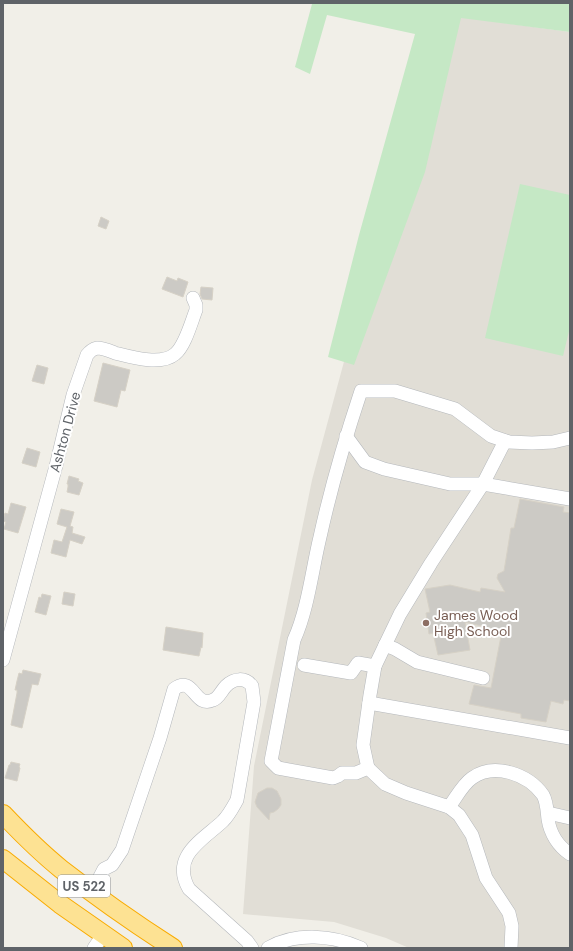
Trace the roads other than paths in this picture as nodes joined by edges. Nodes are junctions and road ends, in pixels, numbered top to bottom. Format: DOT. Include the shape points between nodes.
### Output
graph roads {
  1 [pos="193,298"];
  2 [pos="346,436"];
  3 [pos="570,438"];
  4 [pos="505,441"];
  5 [pos="483,484"];
  6 [pos="570,499"];
  7 [pos="385,646"];
  8 [pos="3,660"];
  9 [pos="304,665"];
  10 [pos="375,666"];
  11 [pos="483,678"];
  12 [pos="369,703"];
  13 [pos="570,738"];
  14 [pos="368,768"];
  15 [pos="449,807"];
  16 [pos="548,813"];
  17 [pos="3,814"];
  18 [pos="570,818"];
  19 [pos="570,854"];
  20 [pos="3,858"];
  21 [pos="92,892"];
  22 [pos="99,941"];
  23 [pos="123,948"];
  24 [pos="173,948"];
  25 [pos="252,948"];
  26 [pos="268,948"];
  27 [pos="361,948"];
  28 [pos="511,948"];
  1 -- 8 [label="street, Ashton Drive" via="196,310 181,347 170,358 161,361 146,359 99,348 88,355 73,395"];
  2 -- 4 [label="street" via="361,391 395,391 454,409 491,436"];
  2 -- 5 [label="street" via="366,462 384,470 450,484"];
  2 -- 14 [label="street" via="326,509 301,624 294,640 271,761 278,768 333,778 342,772 356,773"];
  3 -- 4 [label="street" via="532,443"];
  4 -- 5 [label="street"];
  5 -- 6 [label="street"];
  5 -- 7 [label="street" via="400,614"];
  7 -- 10 [label="street"];
  7 -- 11 [label="street" via="417,662"];
  9 -- 10 [label="street" via="351,672 358,662"];
  10 -- 12 [label="street"];
  12 -- 13 [label="street"];
  12 -- 14 [label="street" via="364,745"];
  14 -- 15 [label="street" via="385,784"];
  15 -- 16 [label="street" via="473,778 484,772 497,771 512,773 535,787 543,795"];
  15 -- 28 [label="street" via="459,815 472,835 486,878 509,913 512,926"];
  16 -- 18 [label="street"];
  16 -- 19 [label="street" via="556,840 562,849"];
  17 -- 21 [label="highway, US 522" via="60,868"];
  20 -- 22 [label="highway, US 522" via="60,904"];
  21 -- 24 [label="highway, US 522"];
  21 -- 25 [label="street" via="104,869 112,865 122,850 174,689 178,686 188,686 198,698 209,702 219,696 232,681 245,680 252,686 254,702 236,800 224,820 190,850 183,874 190,889"];
  22 -- 23 [label="highway, US 522"];
  26 -- 27 [label="street" via="293,939 310,937"];
}
